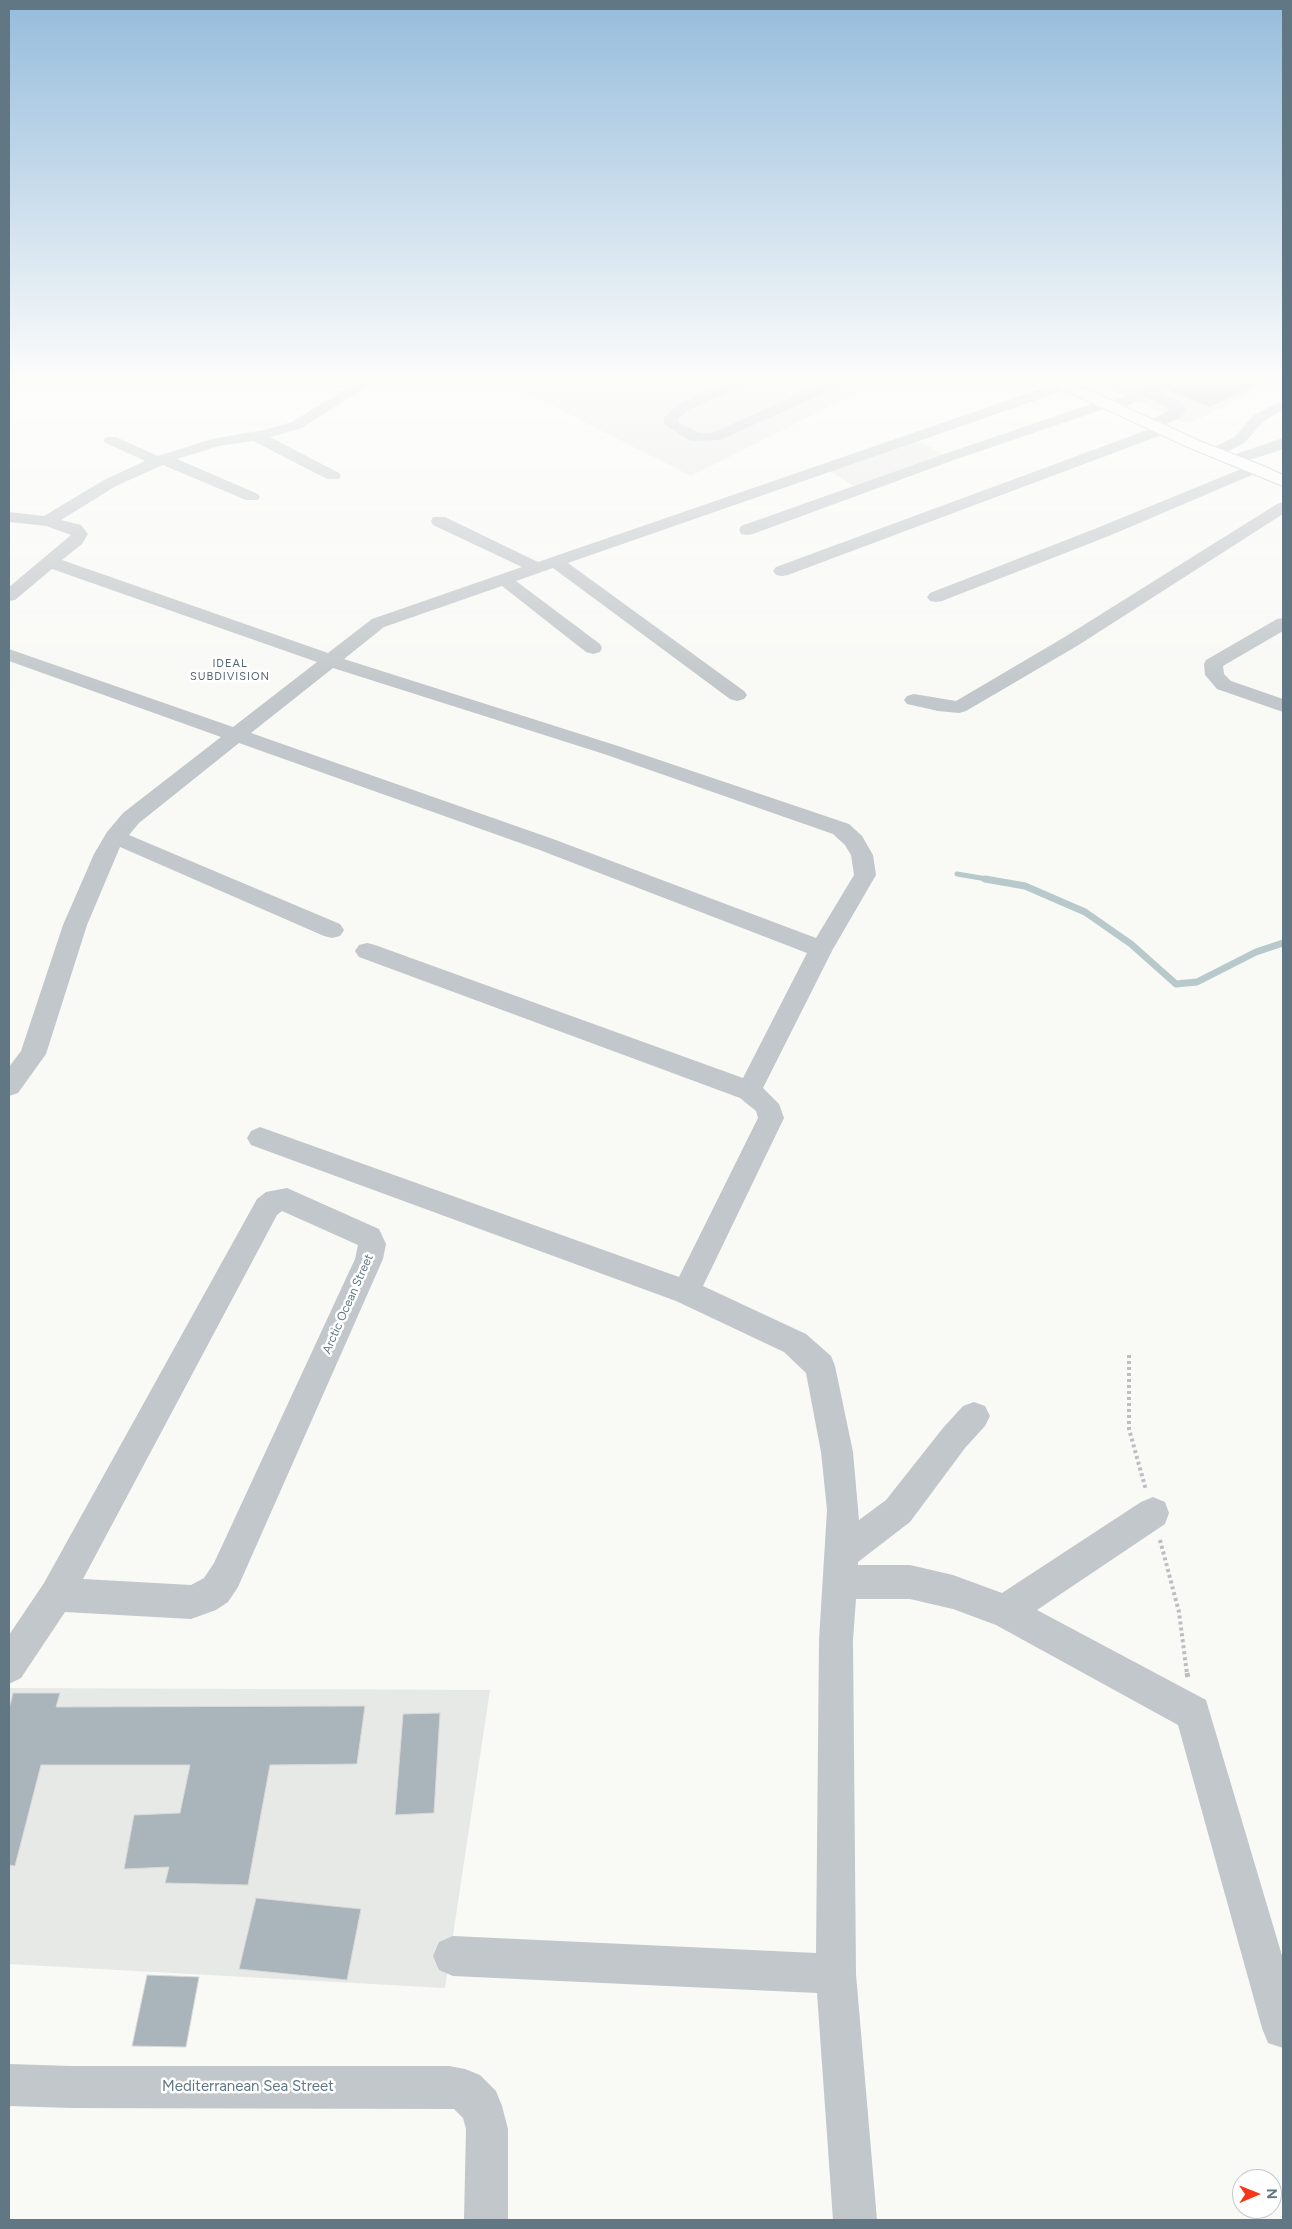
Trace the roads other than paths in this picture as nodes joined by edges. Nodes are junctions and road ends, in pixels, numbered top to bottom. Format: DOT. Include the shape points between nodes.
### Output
graph roads {
  1 [pos="114,481"];
  2 [pos="211,481"];
  3 [pos="777,481"];
  4 [pos="883,481"];
  5 [pos="1017,481"];
  6 [pos="1225,481"];
  7 [pos="1266,481"];
  8 [pos="1283,489"];
  9 [pos="252,498"];
  10 [pos="1283,507"];
  11 [pos="9,517"];
  12 [pos="47,521"];
  13 [pos="439,521"];
  14 [pos="747,530"];
  15 [pos="50,562"];
  16 [pos="555,562"];
  17 [pos="537,568"];
  18 [pos="782,571"];
  19 [pos="505,579"];
  20 [pos="9,596"];
  21 [pos="936,597"];
  22 [pos="1283,623"];
  23 [pos="593,648"];
  24 [pos="9,655"];
  25 [pos="332,661"];
  26 [pos="736,695"];
  27 [pos="914,700"];
  28 [pos="1281,703"];
  29 [pos="236,736"];
  30 [pos="115,838"];
  31 [pos="332,930"];
  32 [pos="821,949"];
  33 [pos="367,951"];
  34 [pos="9,1086"];
  35 [pos="749,1091"];
  36 [pos="260,1138"];
  37 [pos="686,1292"];
  38 [pos="974,1416"];
  39 [pos="1153,1513"];
  40 [pos="840,1568"];
  41 [pos="56,1595"];
  42 [pos="1005,1611"];
  43 [pos="9,1666"];
  44 [pos="453,1956"];
  45 [pos="836,1974"];
  46 [pos="1283,2028"];
  47 [pos="9,2085"];
  48 [pos="486,2220"];
  49 [pos="855,2220"];
  1 -- 12 [label="street"];
  2 -- 9 [label="street"];
  3 -- 16 [label="street"];
  4 -- 14 [label="street"];
  5 -- 18 [label="street"];
  6 -- 21 [label="street"];
  7 -- 8 [label="highway"];
  10 -- 27 [label="street" via="1070,642 959,707"];
  11 -- 12 [label="street"];
  12 -- 15 [label="street" via="75,529 80,534"];
  13 -- 17 [label="street"];
  15 -- 20 [label="street"];
  15 -- 25 [label="street"];
  16 -- 17 [label="street"];
  16 -- 26 [label="street"];
  17 -- 19 [label="street"];
  19 -- 23 [label="street"];
  19 -- 25 [label="street" via="378,623"];
  22 -- 28 [label="street" via="1213,664 1215,676 1224,685"];
  24 -- 29 [label="street"];
  25 -- 29 [label="street"];
  25 -- 32 [label="street" via="611,750 841,829 854,841 862,855 865,875"];
  29 -- 30 [label="street" via="132,818"];
  29 -- 32 [label="street" via="545,844"];
  30 -- 31 [label="street"];
  30 -- 34 [label="street" via="75,925 33,1054"];
  32 -- 35 [label="street"];
  33 -- 35 [label="street"];
  35 -- 37 [label="street" via="765,1104 771,1118"];
  36 -- 37 [label="street"];
  37 -- 40 [label="street" via="795,1343 820,1366 837,1452 843,1510"];
  38 -- 40 [label="street" via="898,1511"];
  39 -- 42 [label="street"];
  40 -- 42 [label="street" via="952,1592"];
  40 -- 45 [label="street" via="836,1640"];
  41 -- 41 [label="street, Arctic Ocean Street" via="191,1602 216,1590 226,1575 369,1259 372,1244 369,1237 287,1199 276,1200 267,1207"];
  41 -- 43 [label="street, Arctic Ocean Street"];
  42 -- 46 [label="street" via="1193,1713"];
  44 -- 45 [label="street"];
  45 -- 49 [label="street"];
  47 -- 48 [label="street, Mediterranean Sea Street" via="449,2087 465,2090 481,2106 487,2129"];
}
